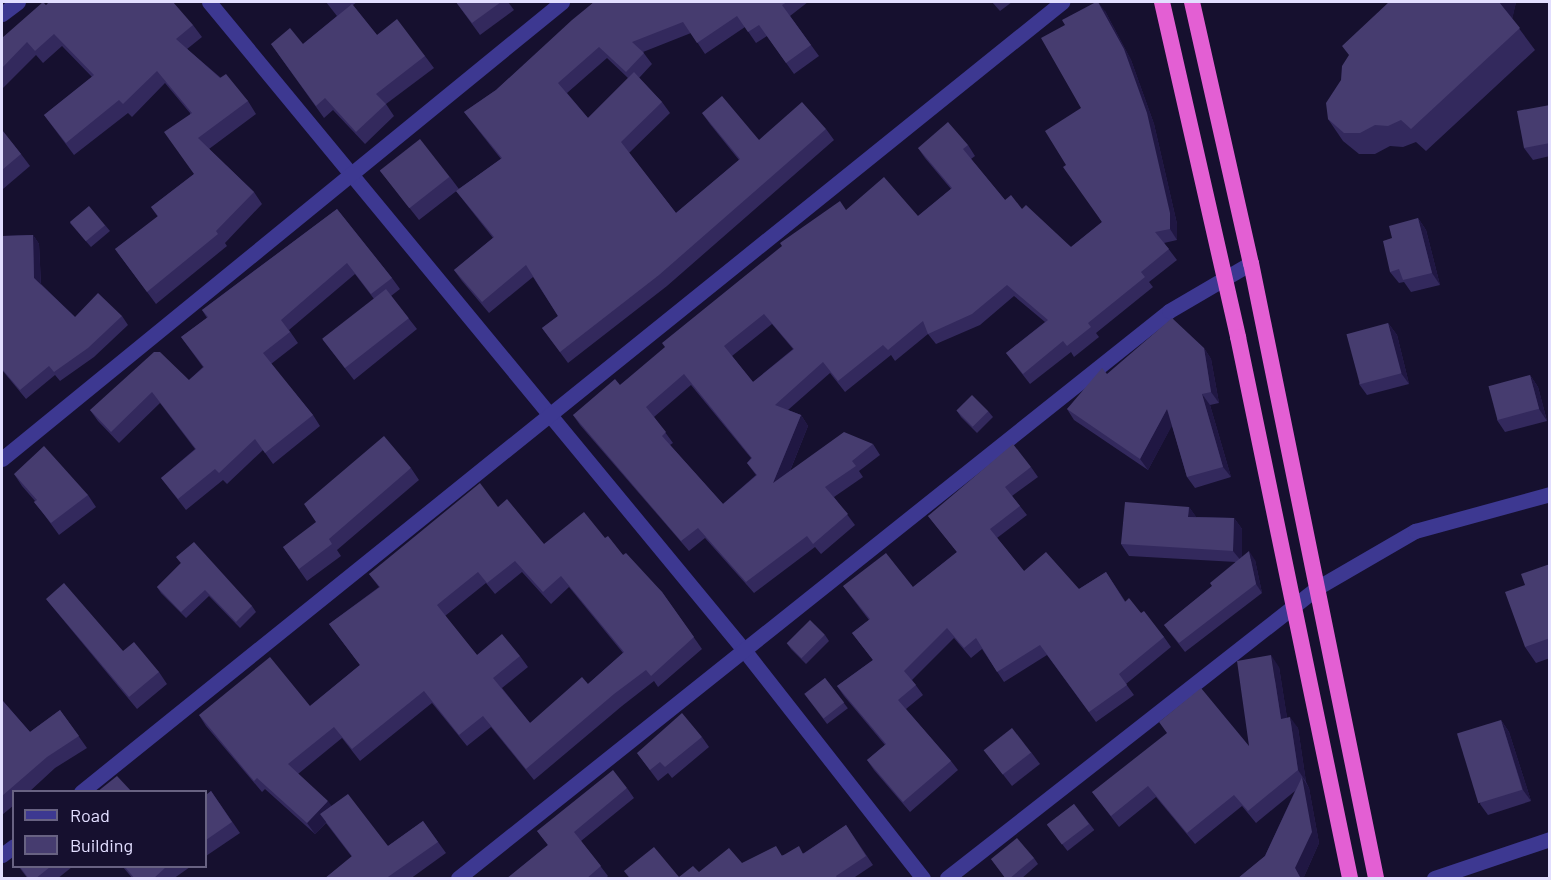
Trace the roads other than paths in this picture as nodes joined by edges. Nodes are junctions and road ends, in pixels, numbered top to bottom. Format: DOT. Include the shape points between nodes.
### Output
graph roads {
  1 [pos="18,2"];
  2 [pos="209,2"];
  3 [pos="562,2"];
  4 [pos="1062,2"];
  5 [pos="1162,2"];
  6 [pos="1192,2"];
  7 [pos="2,14"];
  8 [pos="352,174"];
  9 [pos="1251,263"];
  10 [pos="1225,277"];
  11 [pos="550,414"];
  12 [pos="2,459"];
  13 [pos="1550,494"];
  14 [pos="1315,589"];
  15 [pos="1292,604"];
  16 [pos="744,650"];
  17 [pos="83,790"];
  18 [pos="1550,838"];
  19 [pos="458,879"];
  20 [pos="923,879"];
  21 [pos="947,879"];
  22 [pos="1350,879"];
  23 [pos="1376,879"];
  24 [pos="1434,879"];
  1 -- 7 [label="street"];
  2 -- 8 [label="street"];
  3 -- 8 [label="street"];
  4 -- 11 [label="street"];
  5 -- 10 [label="highway"];
  6 -- 9 [label="highway"];
  8 -- 11 [label="street"];
  8 -- 12 [label="street"];
  9 -- 10 [label="street"];
  9 -- 14 [label="highway"];
  10 -- 15 [label="highway"];
  10 -- 16 [label="street" via="1168,311"];
  11 -- 16 [label="street"];
  11 -- 17 [label="street"];
  13 -- 14 [label="street" via="1415,531"];
  14 -- 15 [label="street"];
  14 -- 23 [label="highway"];
  15 -- 21 [label="street"];
  15 -- 22 [label="highway"];
  16 -- 19 [label="street"];
  16 -- 20 [label="street"];
  18 -- 24 [label="street"];
}
